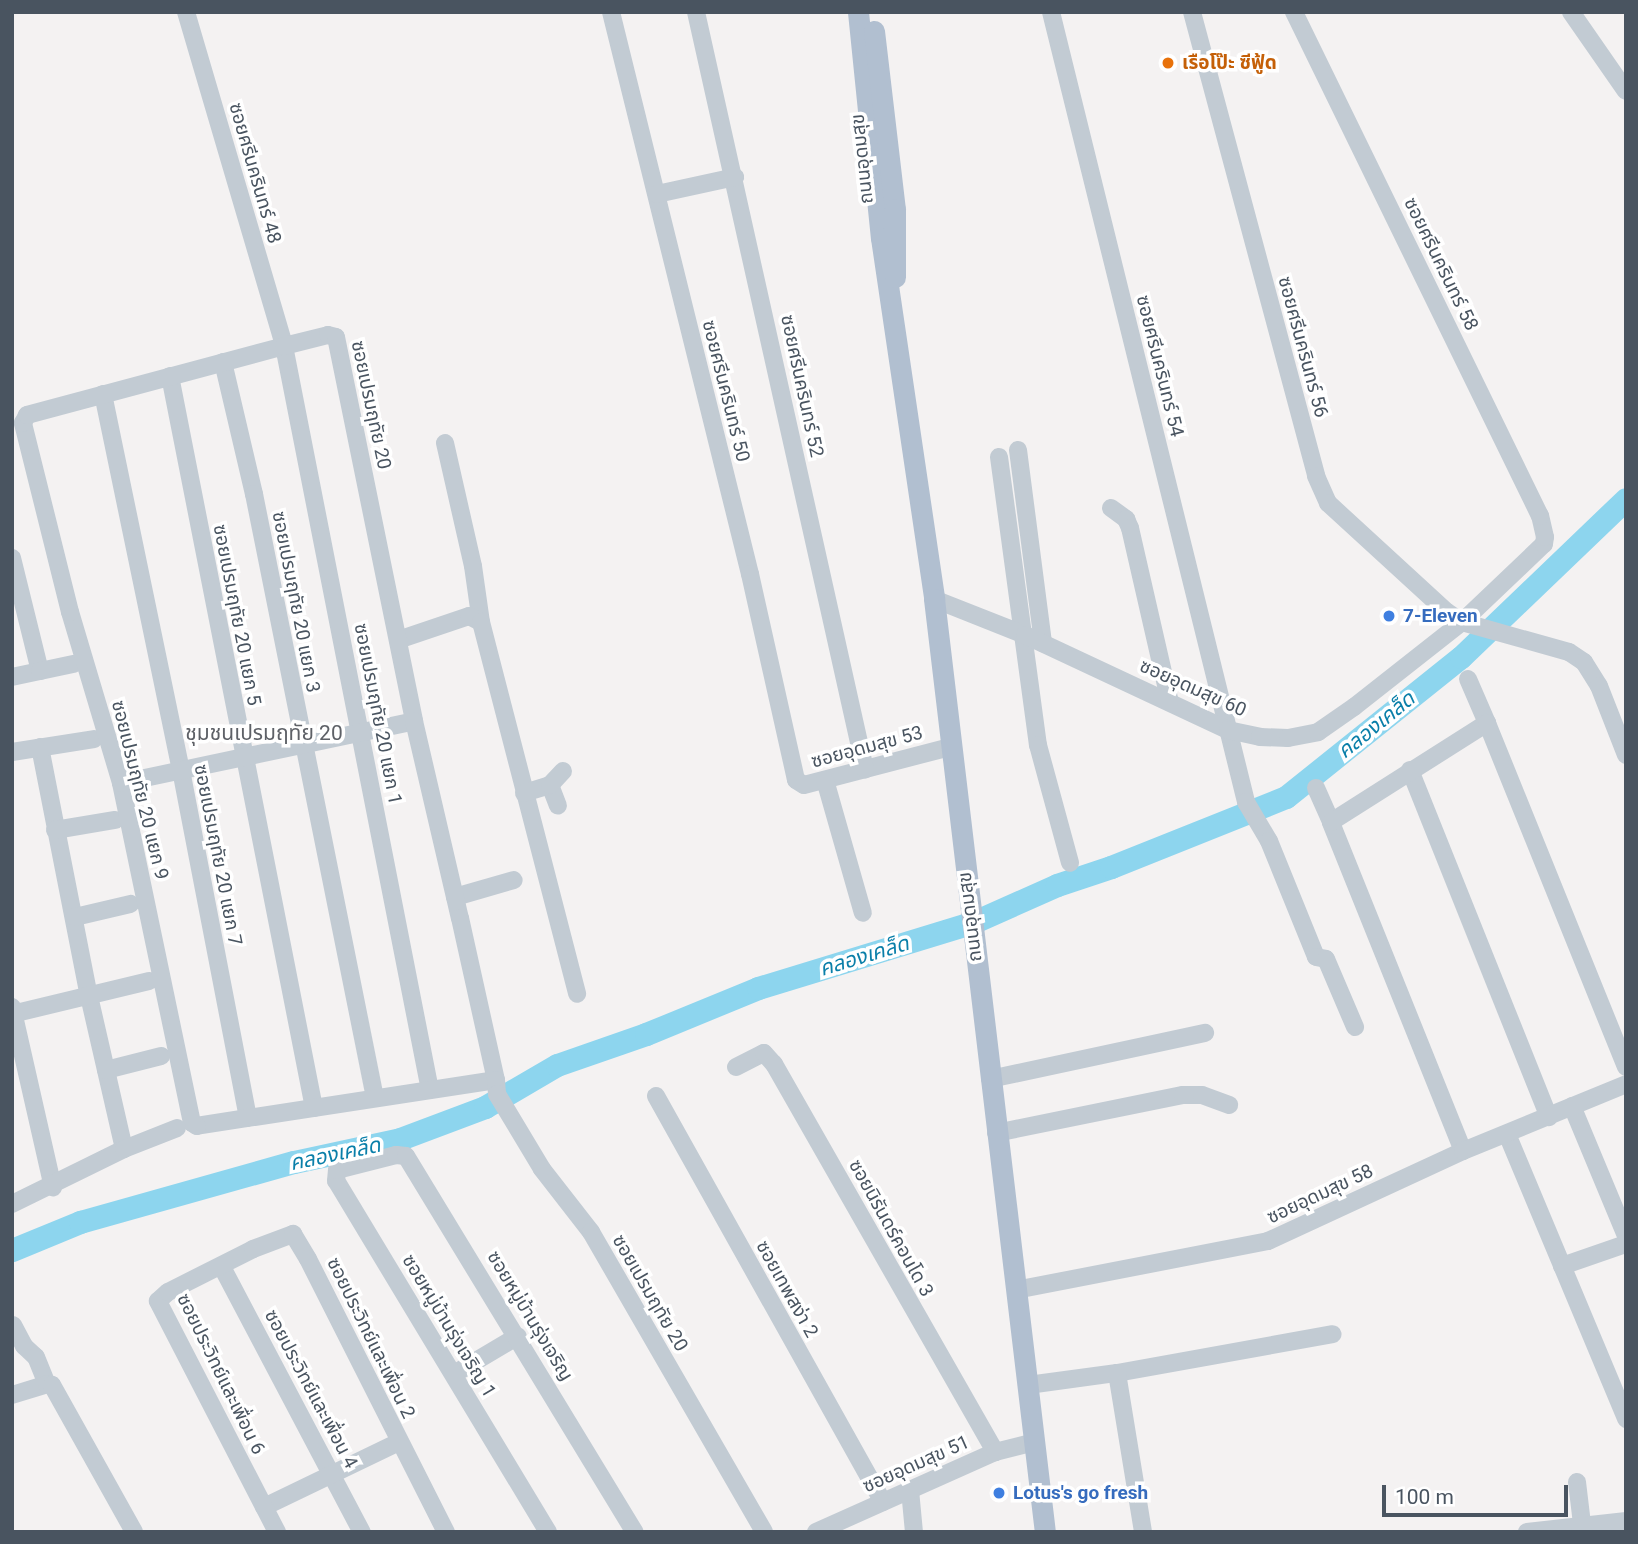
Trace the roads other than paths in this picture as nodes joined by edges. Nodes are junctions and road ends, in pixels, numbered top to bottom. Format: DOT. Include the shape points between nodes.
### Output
graph roads {
  1 [pos="186,12"];
  2 [pos="611,12"];
  3 [pos="696,12"];
  4 [pos="846,12"];
  5 [pos="858,12"];
  6 [pos="872,12"];
  7 [pos="1051,12"];
  8 [pos="1192,12"];
  9 [pos="1294,12"];
  10 [pos="1571,12"];
  11 [pos="1626,91"];
  12 [pos="735,177"];
  13 [pos="657,194"];
  14 [pos="889,303"];
  15 [pos="284,346"];
  16 [pos="223,362"];
  17 [pos="170,376"];
  18 [pos="103,394"];
  19 [pos="23,423"];
  20 [pos="445,443"];
  21 [pos="1018,450"];
  22 [pos="999,457"];
  23 [pos="1111,508"];
  24 [pos="1545,537"];
  25 [pos="12,558"];
  26 [pos="17,596"];
  27 [pos="934,599"];
  28 [pos="481,622"];
  29 [pos="1469,624"];
  30 [pos="1021,633"];
  31 [pos="398,640"];
  32 [pos="1043,643"];
  33 [pos="74,664"];
  34 [pos="40,671"];
  35 [pos="12,677"];
  36 [pos="1468,679"];
  37 [pos="1170,702"];
  38 [pos="414,721"];
  39 [pos="1487,723"];
  40 [pos="1228,730"];
  41 [pos="360,732"];
  42 [pos="94,739"];
  43 [pos="302,744"];
  44 [pos="40,747"];
  45 [pos="950,747"];
  46 [pos="12,752"];
  47 [pos="1626,755"];
  48 [pos="243,757"];
  49 [pos="865,769"];
  50 [pos="181,770"];
  51 [pos="1410,770"];
  52 [pos="563,771"];
  53 [pos="825,779"];
  54 [pos="796,780"];
  55 [pos="121,783"];
  56 [pos="550,785"];
  57 [pos="1316,788"];
  58 [pos="524,793"];
  59 [pos="558,806"];
  60 [pos="115,820"];
  61 [pos="1331,822"];
  62 [pos="55,830"];
  63 [pos="1070,863"];
  64 [pos="514,880"];
  65 [pos="455,897"];
  66 [pos="130,904"];
  67 [pos="863,913"];
  68 [pos="75,918"];
  69 [pos="149,981"];
  70 [pos="577,994"];
  71 [pos="89,996"];
  72 [pos="13,1012"];
  73 [pos="1355,1027"];
  74 [pos="1205,1033"];
  75 [pos="161,1056"];
  76 [pos="736,1067"];
  77 [pos="1626,1067"];
  78 [pos="106,1070"];
  79 [pos="990,1079"];
  80 [pos="1626,1084"];
  81 [pos="430,1090"];
  82 [pos="498,1093"];
  83 [pos="656,1096"];
  84 [pos="375,1098"];
  85 [pos="1229,1105"];
  86 [pos="1573,1106"];
  87 [pos="314,1108"];
  88 [pos="1549,1117"];
  89 [pos="248,1118"];
  90 [pos="177,1128"];
  91 [pos="996,1133"];
  92 [pos="1507,1134"];
  93 [pos="124,1149"];
  94 [pos="1463,1151"];
  95 [pos="369,1162"];
  96 [pos="53,1186"];
  97 [pos="12,1204"];
  98 [pos="1626,1236"];
  99 [pos="1626,1244"];
  100 [pos="1562,1266"];
  101 [pos="222,1267"];
  102 [pos="1016,1290"];
  103 [pos="13,1325"];
  104 [pos="1333,1334"];
  105 [pos="518,1336"];
  106 [pos="1117,1373"];
  107 [pos="454,1374"];
  108 [pos="47,1384"];
  109 [pos="1028,1385"];
  110 [pos="12,1395"];
  111 [pos="1626,1419"];
  112 [pos="399,1442"];
  113 [pos="1035,1442"];
  114 [pos="995,1452"];
  115 [pos="332,1475"];
  116 [pos="1577,1482"];
  117 [pos="910,1490"];
  118 [pos="883,1502"];
  119 [pos="264,1507"];
  120 [pos="1626,1521"];
  121 [pos="1583,1529"];
  122 [pos="134,1532"];
  123 [pos="277,1532"];
  124 [pos="362,1532"];
  125 [pos="446,1532"];
  126 [pos="548,1532"];
  127 [pos="635,1532"];
  128 [pos="764,1532"];
  129 [pos="816,1532"];
  130 [pos="914,1532"];
  131 [pos="1045,1532"];
  132 [pos="1143,1532"];
  133 [pos="1527,1532"];
  1 -- 15 [label="street, ซอยศรีนครินทร์ 48"];
  2 -- 13 [label="street, ซอยศรีนครินทร์ 50"];
  3 -- 12 [label="street, ซอยศรีนครินทร์ 52"];
  4 -- 14 [label="main road, ถนนอุดมสุข" via="874,262"];
  5 -- 14 [label="main road, ถนนอุดมสุข"];
  6 -- 14 [label="main road, ถนนอุดมสุข" via="897,253"];
  7 -- 40 [label="street, ซอยศรีนครินทร์ 54"];
  8 -- 29 [label="street, ซอยศรีนครินทร์ 56" via="1321,490 1337,514 1447,612"];
  9 -- 24 [label="street, ซอยศรีนครินทร์ 58" via="1540,516"];
  10 -- 11 [label="street"];
  12 -- 13 [label="street"];
  12 -- 49 [label="street, ซอยศรีนครินทร์ 52"];
  13 -- 54 [label="street, ซอยศรีนครินทร์ 50"];
  14 -- 27 [label="main road, ถนนอุดมสุข"];
  15 -- 16 [label="street, ซอยเปรมฤทัย 20"];
  15 -- 31 [label="street, ซอยเปรมฤทัย 20" via="328,335 337,340"];
  15 -- 41 [label="street, ซอยเปรมฤทัย 20 แยก 1"];
  16 -- 17 [label="street, ซอยเปรมฤทัย 20"];
  16 -- 43 [label="street, ซอยเปรมฤทัย 20 แยก 3" via="254,494"];
  17 -- 18 [label="street, ซอยเปรมฤทัย 20"];
  17 -- 48 [label="street, ซอยเปรมฤทัย 20 แยก 5"];
  18 -- 19 [label="street, ซอยเปรมฤทัย 20" via="27,415"];
  18 -- 50 [label="street, ซอยเปรมฤทัย 20 แยก 7"];
  19 -- 55 [label="street, ซอยเปรมฤทัย 20 แยก 9" via="70,612"];
  20 -- 28 [label="street"];
  21 -- 32 [label="street"];
  22 -- 30 [label="street"];
  23 -- 37 [label="street" via="1130,528"];
  24 -- 29 [label="street, ซอยอุดมสุข 60" via="1537,552"];
  25 -- 26 [label="street"];
  26 -- 34 [label="street"];
  27 -- 30 [label="street, ซอยอุดมสุข 60"];
  27 -- 45 [label="main road, ถนนอุดมสุข"];
  28 -- 31 [label="street" via="469,616"];
  28 -- 58 [label="street"];
  29 -- 40 [label="street, ซอยอุดมสุข 60" via="1318,732 1288,738"];
  29 -- 47 [label="street" via="1569,652 1584,662 1599,685"];
  30 -- 32 [label="street, ซอยอุดมสุข 60"];
  30 -- 63 [label="street" via="1038,745"];
  31 -- 38 [label="street, ซอยเปรมฤทัย 20"];
  32 -- 37 [label="street, ซอยอุดมสุข 60"];
  33 -- 34 [label="street"];
  34 -- 35 [label="street"];
  36 -- 39 [label="street"];
  37 -- 40 [label="street, ซอยอุดมสุข 60"];
  38 -- 41 [label="street"];
  38 -- 65 [label="street, ซอยเปรมฤทัย 20"];
  39 -- 51 [label="street"];
  39 -- 77 [label="street"];
  40 -- 73 [label="street, ซอยศรีนครินทร์ 54" via="1249,809 1269,841 1316,957 1326,959"];
  41 -- 43 [label="street"];
  41 -- 81 [label="street, ซอยเปรมฤทัย 20 แยก 1"];
  42 -- 44 [label="street"];
  43 -- 48 [label="street"];
  43 -- 84 [label="street, ซอยเปรมฤทัย 20 แยก 3"];
  44 -- 46 [label="street"];
  44 -- 62 [label="street"];
  45 -- 49 [label="street, ซอยอุดมสุข 53"];
  45 -- 79 [label="main road, ถนนอุดมสุข"];
  48 -- 50 [label="street"];
  48 -- 87 [label="street, ซอยเปรมฤทัย 20 แยก 5"];
  49 -- 53 [label="street, ซอยอุดมสุข 53"];
  50 -- 55 [label="street"];
  50 -- 89 [label="street, ซอยเปรมฤทัย 20 แยก 7"];
  51 -- 61 [label="street"];
  51 -- 88 [label="street"];
  52 -- 56 [label="street"];
  53 -- 54 [label="street, ซอยอุดมสุข 53" via="804,785"];
  53 -- 67 [label="street"];
  55 -- 89 [label="street, ซอยเปรมฤทัย 20 แยก 9" via="191,1121 197,1126"];
  56 -- 58 [label="street"];
  56 -- 59 [label="street"];
  57 -- 61 [label="street"];
  58 -- 70 [label="street"];
  60 -- 62 [label="street"];
  61 -- 94 [label="street"];
  62 -- 68 [label="street"];
  64 -- 65 [label="street"];
  65 -- 82 [label="street, ซอยเปรมฤทัย 20"];
  66 -- 68 [label="street"];
  68 -- 71 [label="street"];
  69 -- 71 [label="street"];
  71 -- 72 [label="street"];
  71 -- 78 [label="street"];
  72 -- 96 [label="street"];
  74 -- 79 [label="street"];
  75 -- 78 [label="street"];
  76 -- 114 [label="street, ซอยนิรันดร์คอนโด 3" via="764,1054 774,1064"];
  78 -- 93 [label="street"];
  79 -- 91 [label="main road, ถนนอุดมสุข"];
  80 -- 86 [label="street, ซอยอุดมสุข 58"];
  81 -- 82 [label="street"];
  81 -- 84 [label="street"];
  82 -- 128 [label="street, ซอยเปรมฤทัย 20" via="542,1169 591,1232"];
  83 -- 118 [label="street, ซอยเทพสง่า 2"];
  84 -- 87 [label="street"];
  85 -- 91 [label="street" via="1202,1095 1183,1095"];
  86 -- 88 [label="street, ซอยอุดมสุข 58"];
  86 -- 98 [label="street"];
  87 -- 89 [label="street"];
  88 -- 92 [label="street, ซอยอุดมสุข 58"];
  90 -- 93 [label="street"];
  91 -- 102 [label="main road, ถนนอุดมสุข"];
  92 -- 94 [label="street, ซอยอุดมสุข 58"];
  92 -- 100 [label="street"];
  93 -- 96 [label="street"];
  94 -- 102 [label="street, ซอยอุดมสุข 58" via="1268,1241"];
  95 -- 105 [label="street, ซอยหมู่บ้านรุ่งเจริญ" via="406,1156"];
  95 -- 107 [label="street, ซอยหมู่บ้านรุ่งเจริญ 1" via="337,1171 336,1181"];
  96 -- 97 [label="street"];
  99 -- 100 [label="street"];
  100 -- 111 [label="street"];
  101 -- 112 [label="street, ซอยประวิทย์และเพื่อน 2" via="293,1234"];
  101 -- 115 [label="street, ซอยประวิทย์และเพื่อน 4"];
  101 -- 119 [label="street, ซอยประวิทย์และเพื่อน 6" via="158,1301"];
  102 -- 109 [label="main road, ถนนอุดมสุข"];
  103 -- 108 [label="street" via="36,1357"];
  104 -- 106 [label="street"];
  105 -- 107 [label="street"];
  105 -- 127 [label="street, ซอยหมู่บ้านรุ่งเจริญ"];
  106 -- 109 [label="street"];
  106 -- 132 [label="street"];
  107 -- 126 [label="street, ซอยหมู่บ้านรุ่งเจริญ 1"];
  108 -- 110 [label="street"];
  108 -- 122 [label="street" via="52,1385"];
  109 -- 113 [label="main road, ถนนอุดมสุข"];
  112 -- 115 [label="street"];
  112 -- 125 [label="street, ซอยประวิทย์และเพื่อน 2"];
  113 -- 114 [label="street, ซอยอุดมสุข 51"];
  113 -- 131 [label="main road, ถนนอุดมสุข"];
  114 -- 117 [label="street, ซอยอุดมสุข 51"];
  115 -- 119 [label="street"];
  115 -- 124 [label="street, ซอยประวิทย์และเพื่อน 4"];
  116 -- 121 [label="street"];
  117 -- 118 [label="street, ซอยอุดมสุข 51"];
  117 -- 130 [label="street"];
  118 -- 129 [label="street, ซอยอุดมสุข 51"];
  119 -- 123 [label="street, ซอยประวิทย์และเพื่อน 6"];
  120 -- 121 [label="street"];
  121 -- 133 [label="street"];
}
